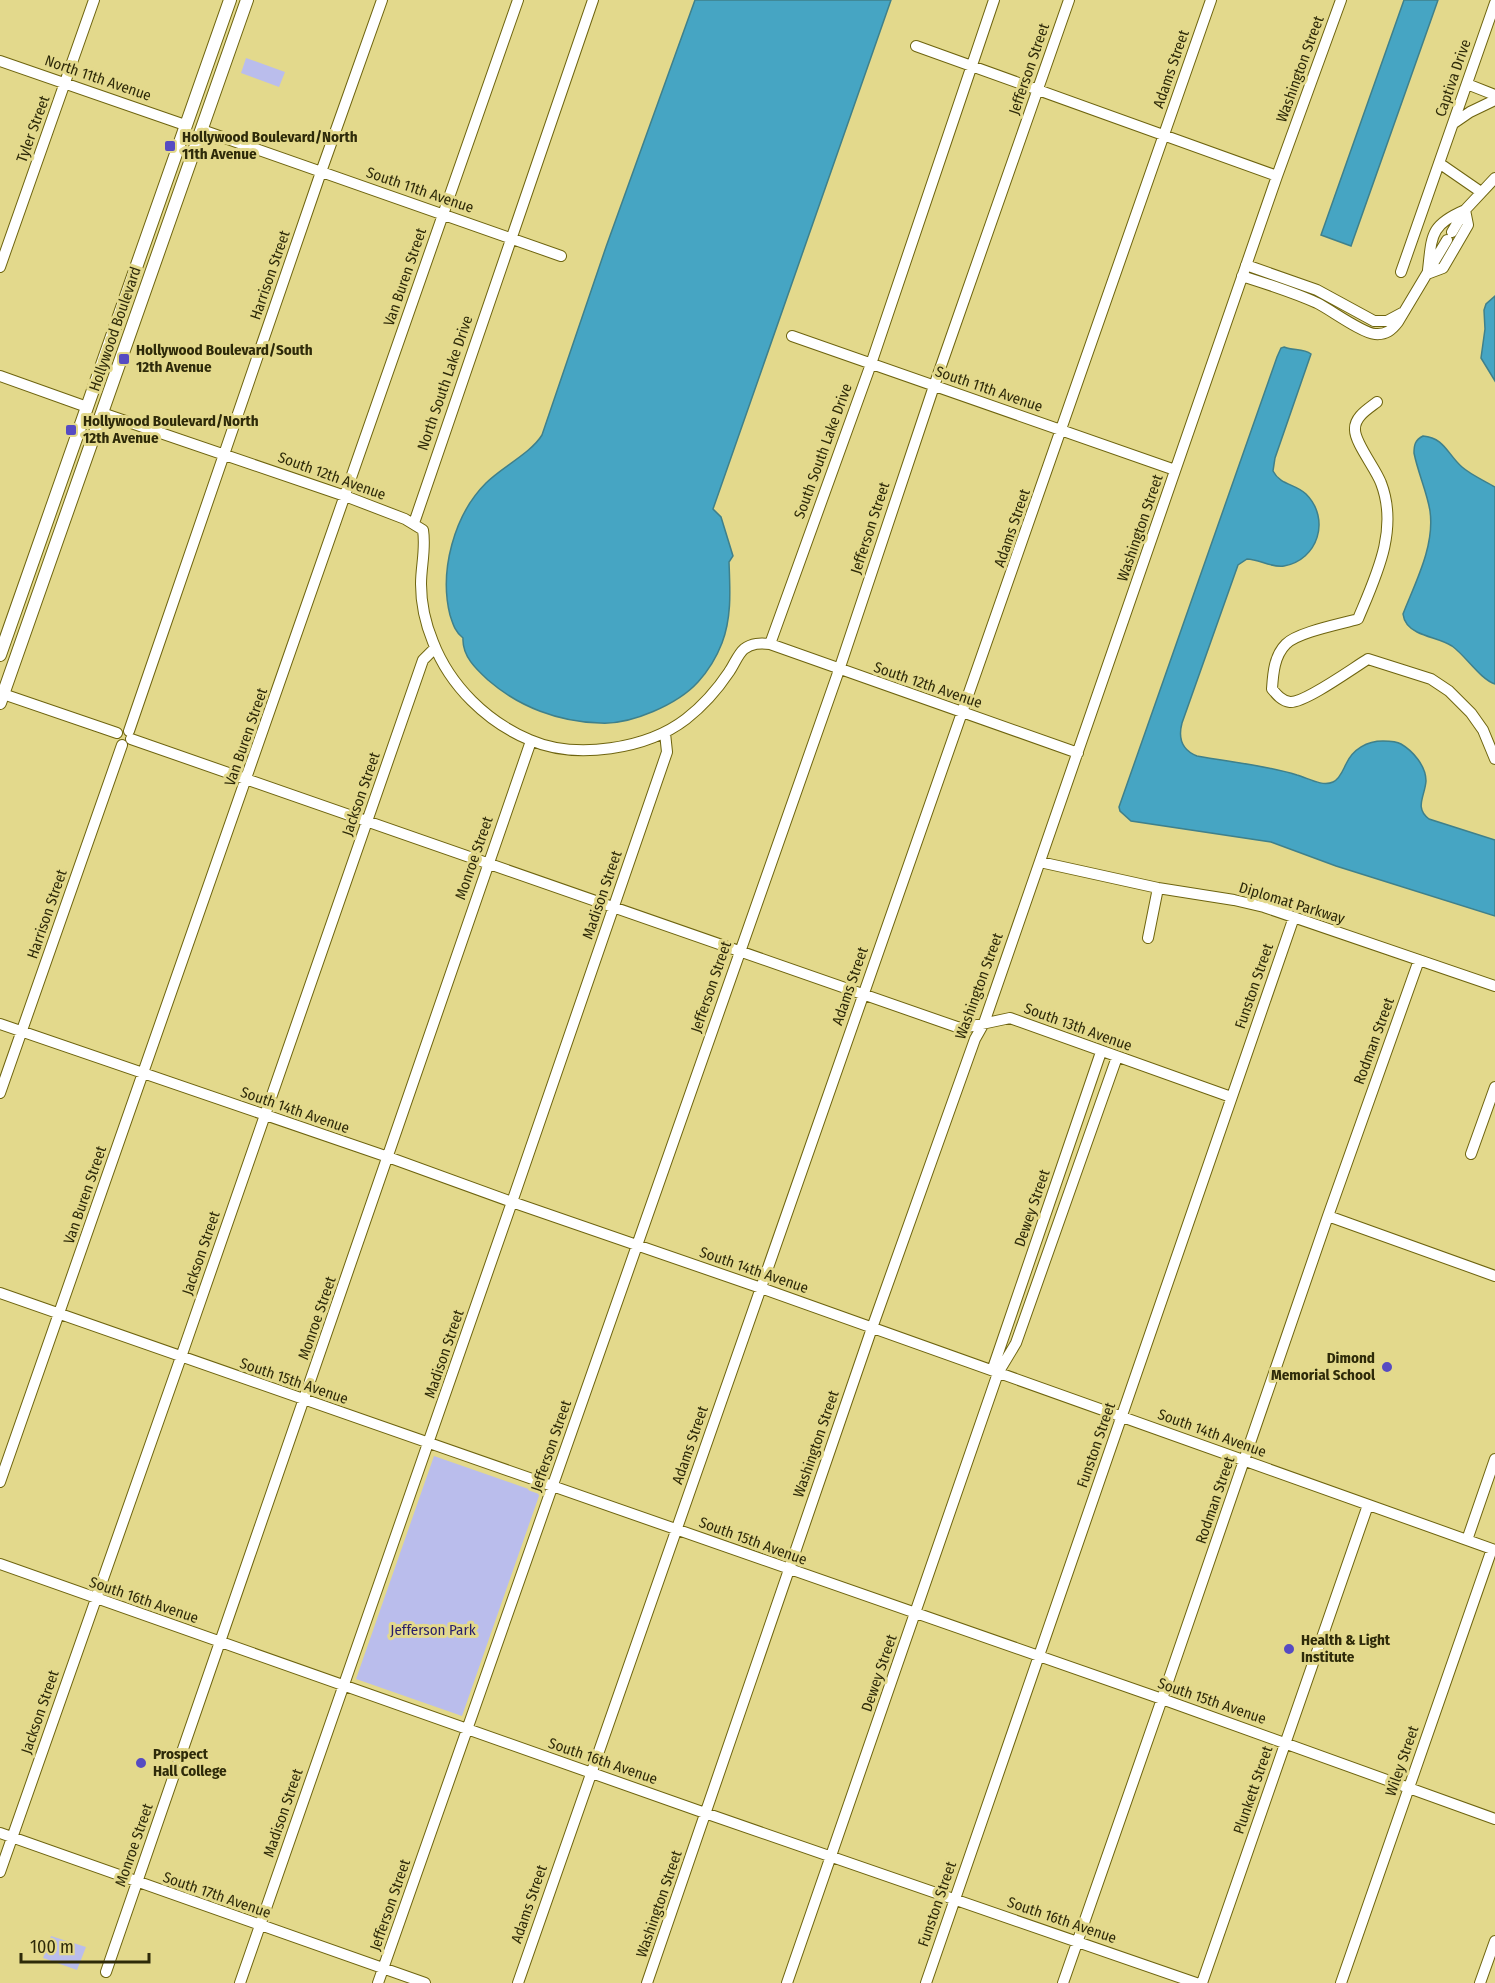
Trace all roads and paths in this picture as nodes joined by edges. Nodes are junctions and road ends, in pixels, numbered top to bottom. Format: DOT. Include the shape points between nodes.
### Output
graph roads {
  1 [pos="94,0"];
  2 [pos="230,0"];
  3 [pos="247,0"];
  4 [pos="382,0"];
  5 [pos="518,0"];
  6 [pos="593,0"];
  7 [pos="994,0"];
  8 [pos="1069,0"];
  9 [pos="1211,0"];
  10 [pos="1341,0"];
  11 [pos="1495,3"];
  12 [pos="916,46"];
  13 [pos="0,61"];
  14 [pos="970,66"];
  15 [pos="66,83"];
  16 [pos="1467,84"];
  17 [pos="1037,90"];
  18 [pos="198,93"];
  19 [pos="1495,94"];
  20 [pos="1495,100"];
  21 [pos="1453,123"];
  22 [pos="185,125"];
  23 [pos="201,130"];
  24 [pos="1164,135"];
  25 [pos="1439,163"];
  26 [pos="321,172"];
  27 [pos="1277,176"];
  28 [pos="184,178"];
  29 [pos="1495,178"];
  30 [pos="1481,192"];
  31 [pos="1465,210"];
  32 [pos="443,214"];
  33 [pos="511,238"];
  34 [pos="561,256"];
  35 [pos="0,267"];
  36 [pos="1244,270"];
  37 [pos="1401,272"];
  38 [pos="1427,274"];
  39 [pos="792,336"];
  40 [pos="871,364"];
  41 [pos="0,376"];
  42 [pos="934,386"];
  43 [pos="1377,402"];
  44 [pos="87,407"];
  45 [pos="102,413"];
  46 [pos="1062,430"];
  47 [pos="224,453"];
  48 [pos="1175,470"];
  49 [pos="345,496"];
  50 [pos="414,523"];
  51 [pos="770,644"];
  52 [pos="435,648"];
  53 [pos="0,655"];
  54 [pos="839,669"];
  55 [pos="1,697"];
  56 [pos="963,713"];
  57 [pos="665,733"];
  58 [pos="125,737"];
  59 [pos="531,741"];
  60 [pos="1078,753"];
  61 [pos="1495,759"];
  62 [pos="247,779"];
  63 [pos="367,822"];
  64 [pos="1040,862"];
  65 [pos="488,864"];
  66 [pos="1158,888"];
  67 [pos="613,908"];
  68 [pos="1294,917"];
  69 [pos="1149,938"];
  70 [pos="739,952"];
  71 [pos="1419,960"];
  72 [pos="1495,986"];
  73 [pos="862,995"];
  74 [pos="984,1023"];
  75 [pos="0,1024"];
  76 [pos="21,1032"];
  77 [pos="1101,1052"];
  78 [pos="1117,1057"];
  79 [pos="143,1074"];
  80 [pos="1495,1087"];
  81 [pos="0,1093"];
  82 [pos="1231,1096"];
  83 [pos="265,1116"];
  84 [pos="1471,1154"];
  85 [pos="388,1157"];
  86 [pos="512,1202"];
  87 [pos="1328,1216"];
  88 [pos="637,1246"];
  89 [pos="1495,1276"];
  90 [pos="761,1288"];
  91 [pos="0,1293"];
  92 [pos="59,1314"];
  93 [pos="872,1328"];
  94 [pos="181,1357"];
  95 [pos="998,1373"];
  96 [pos="304,1400"];
  97 [pos="1121,1417"];
  98 [pos="429,1443"];
  99 [pos="1495,1459"];
  100 [pos="1245,1460"];
  101 [pos="0,1482"];
  102 [pos="553,1486"];
  103 [pos="1368,1505"];
  104 [pos="677,1530"];
  105 [pos="1467,1540"];
  106 [pos="1493,1550"];
  107 [pos="0,1564"];
  108 [pos="789,1570"];
  109 [pos="95,1599"];
  110 [pos="915,1613"];
  111 [pos="220,1641"];
  112 [pos="1038,1656"];
  113 [pos="344,1685"];
  114 [pos="1162,1699"];
  115 [pos="467,1729"];
  116 [pos="1286,1743"];
  117 [pos="591,1773"];
  118 [pos="1409,1788"];
  119 [pos="705,1813"];
  120 [pos="1495,1819"];
  121 [pos="0,1833"];
  122 [pos="12,1838"];
  123 [pos="832,1856"];
  124 [pos="0,1872"];
  125 [pos="136,1882"];
  126 [pos="955,1898"];
  127 [pos="260,1925"];
  128 [pos="1077,1941"];
  129 [pos="1495,1941"];
  130 [pos="383,1969"];
  131 [pos="106,1972"];
  132 [pos="240,1983"];
  133 [pos="378,1983"];
  134 [pos="425,1983"];
  135 [pos="518,1983"];
  136 [pos="647,1983"];
  137 [pos="787,1983"];
  138 [pos="926,1983"];
  139 [pos="1063,1983"];
  140 [pos="1196,1983"];
  141 [pos="1202,1983"];
  142 [pos="1341,1983"];
  143 [pos="1480,1983"];
  1 -- 15 [label="street, Tyler Street"];
  2 -- 18 [label="main road, Hollywood Boulevard"];
  3 -- 23 [label="main road, Hollywood Boulevard"];
  4 -- 26 [label="street, Harrison Street"];
  5 -- 32 [label="street, Van Buren Street"];
  6 -- 33 [label="street, North South Lake Drive"];
  7 -- 14 [label="street, South South Lake Drive"];
  8 -- 17 [label="street, Jefferson Street"];
  9 -- 24 [label="street, Adams Street"];
  10 -- 27 [label="street, Washington Street"];
  11 -- 16 [label="street, Captiva Drive"];
  12 -- 14 [label="street"];
  13 -- 15 [label="street, North 11th Avenue"];
  14 -- 17 [label="street"];
  14 -- 40 [label="street, South South Lake Drive"];
  15 -- 22 [label="street, North 11th Avenue"];
  15 -- 35 [label="street, Tyler Street"];
  16 -- 19 [label="street"];
  16 -- 21 [label="street, Captiva Drive"];
  17 -- 24 [label="street"];
  17 -- 42 [label="street, Jefferson Street"];
  18 -- 22 [label="main road, Hollywood Boulevard"];
  18 -- 23 [label="main road"];
  20 -- 21 [label="street"];
  21 -- 25 [label="street, Captiva Drive"];
  22 -- 28 [label="main road"];
  22 -- 44 [label="main road, Hollywood Boulevard"];
  23 -- 26 [label="street, South 11th Avenue"];
  23 -- 28 [label="main road, Hollywood Boulevard"];
  24 -- 27 [label="street"];
  24 -- 46 [label="street, Adams Street"];
  25 -- 30 [label="street"];
  25 -- 37 [label="street, Captiva Drive"];
  26 -- 32 [label="street, South 11th Avenue"];
  26 -- 47 [label="street, Harrison Street"];
  27 -- 36 [label="street, Washington Street"];
  28 -- 45 [label="main road, Hollywood Boulevard"];
  29 -- 30 [label="street"];
  30 -- 31 [label="street"];
  31 -- 38 [label="street"];
  31 -- 38 [label="street" via="1444,220 1433,234"];
  31 -- 38 [label="street" via="1468,225 1443,268"];
  32 -- 33 [label="street, South 11th Avenue"];
  32 -- 49 [label="street, Van Buren Street"];
  33 -- 34 [label="street, South 11th Avenue"];
  33 -- 50 [label="street, North South Lake Drive"];
  36 -- 38 [label="street" via="1371,334 1390,332"];
  36 -- 48 [label="street, Washington Street"];
  39 -- 40 [label="street, South 11th Avenue"];
  40 -- 42 [label="street, South 11th Avenue"];
  40 -- 51 [label="street, South South Lake Drive"];
  41 -- 44 [label="street"];
  42 -- 46 [label="street, South 11th Avenue"];
  42 -- 54 [label="street, Jefferson Street"];
  43 -- 61 [label="street" via="1359,416 1354,428 1382,484 1388,519 1385,553 1358,619 1298,636 1285,644 1273,669 1272,689 1281,699 1292,702 1305,698 1368,659 1431,679 1461,701 1483,730"];
  44 -- 53 [label="main road, Hollywood Boulevard"];
  45 -- 47 [label="street, South 12th Avenue"];
  45 -- 55 [label="main road, Hollywood Boulevard"];
  46 -- 48 [label="street, South 11th Avenue"];
  46 -- 56 [label="street, Adams Street"];
  47 -- 49 [label="street, South 12th Avenue"];
  47 -- 58 [label="street, Harrison Street"];
  48 -- 60 [label="street, Washington Street"];
  49 -- 50 [label="street, South 12th Avenue"];
  49 -- 62 [label="street, Van Buren Street"];
  50 -- 52 [label="street" via="423,530 421,586"];
  51 -- 54 [label="street, South 12th Avenue"];
  51 -- 57 [label="street" via="756,643 743,650 705,704"];
  52 -- 59 [label="street" via="463,693"];
  52 -- 63 [label="street, Jackson Street" via="423,660"];
  54 -- 56 [label="street, South 12th Avenue"];
  54 -- 70 [label="street, Jefferson Street"];
  55 -- 58 [label="street, South 13th Avenue"];
  56 -- 60 [label="street, South 12th Avenue"];
  56 -- 73 [label="street, Adams Street"];
  57 -- 59 [label="street" via="641,742 591,751"];
  57 -- 67 [label="street, Madison Street" via="667,752"];
  58 -- 62 [label="street, South 13th Avenue"];
  58 -- 76 [label="street, Harrison Street"];
  59 -- 65 [label="street, Monroe Street"];
  60 -- 64 [label="street, Washington Street"];
  62 -- 63 [label="street, South 13th Avenue"];
  62 -- 79 [label="street, Van Buren Street"];
  63 -- 65 [label="street, South 13th Avenue"];
  63 -- 83 [label="street, Jackson Street"];
  64 -- 66 [label="street, Diplomat Parkway"];
  64 -- 74 [label="street, Washington Street"];
  65 -- 67 [label="street, South 13th Avenue"];
  65 -- 85 [label="street, Monroe Street"];
  66 -- 68 [label="street, Diplomat Parkway" via="1234,900"];
  66 -- 69 [label="street"];
  67 -- 70 [label="street, South 13th Avenue"];
  67 -- 86 [label="street, Madison Street"];
  68 -- 71 [label="street, Diplomat Parkway"];
  68 -- 82 [label="street, Funston Street"];
  70 -- 73 [label="street, South 13th Avenue"];
  70 -- 88 [label="street, Jefferson Street"];
  71 -- 72 [label="street, Diplomat Parkway"];
  71 -- 87 [label="street, Rodman Street"];
  73 -- 74 [label="street, South 13th Avenue" via="957,1027"];
  73 -- 90 [label="street, Adams Street"];
  74 -- 77 [label="street, South 13th Avenue" via="1010,1018"];
  74 -- 93 [label="street, Washington Street"];
  75 -- 76 [label="street, South 14th Avenue"];
  76 -- 79 [label="street, South 14th Avenue"];
  76 -- 81 [label="street, Harrison Street"];
  77 -- 78 [label="street, South 13th Avenue"];
  77 -- 95 [label="street, Dewey Street" via="994,1365"];
  78 -- 82 [label="street, South 13th Avenue"];
  78 -- 95 [label="street, Dewey Street" via="1016,1342"];
  79 -- 83 [label="street, South 14th Avenue"];
  79 -- 92 [label="street, Van Buren Street"];
  80 -- 84 [label="street"];
  82 -- 97 [label="street, Funston Street"];
  83 -- 85 [label="street, South 14th Avenue"];
  83 -- 94 [label="street, Jackson Street"];
  85 -- 86 [label="street, South 14th Avenue"];
  85 -- 96 [label="street, Monroe Street"];
  86 -- 88 [label="street, South 14th Avenue"];
  86 -- 98 [label="street, Madison Street"];
  87 -- 89 [label="street"];
  87 -- 100 [label="street, Rodman Street"];
  88 -- 90 [label="street, South 14th Avenue"];
  88 -- 102 [label="street, Jefferson Street"];
  90 -- 93 [label="street, South 14th Avenue"];
  90 -- 104 [label="street, Adams Street"];
  91 -- 92 [label="street, South 15th Avenue"];
  92 -- 94 [label="street, South 15th Avenue"];
  92 -- 101 [label="street, Van Buren Street"];
  93 -- 95 [label="street, South 14th Avenue"];
  93 -- 108 [label="street, Washington Street"];
  94 -- 96 [label="street, South 15th Avenue"];
  94 -- 109 [label="street, Jackson Street"];
  95 -- 97 [label="street, South 14th Avenue"];
  95 -- 110 [label="street, Dewey Street"];
  96 -- 98 [label="street, South 15th Avenue"];
  96 -- 111 [label="street, Monroe Street"];
  97 -- 100 [label="street, South 14th Avenue"];
  97 -- 112 [label="street, Funston Street"];
  98 -- 102 [label="street, South 15th Avenue"];
  98 -- 113 [label="street, Madison Street"];
  99 -- 105 [label="street"];
  100 -- 103 [label="street, South 14th Avenue"];
  100 -- 114 [label="street, Rodman Street"];
  102 -- 104 [label="street, South 15th Avenue"];
  102 -- 115 [label="street, Jefferson Street"];
  103 -- 105 [label="street, South 14th Avenue"];
  103 -- 116 [label="street, Plunkett Street"];
  104 -- 108 [label="street, South 15th Avenue"];
  104 -- 117 [label="street, Adams Street"];
  105 -- 106 [label="street, South 14th Avenue"];
  106 -- 118 [label="street, Wiley Street"];
  107 -- 109 [label="street, South 16th Avenue"];
  108 -- 110 [label="street, South 15th Avenue"];
  108 -- 119 [label="street, Washington Street"];
  109 -- 111 [label="street, South 16th Avenue"];
  109 -- 122 [label="street, Jackson Street"];
  110 -- 112 [label="street, South 15th Avenue"];
  110 -- 123 [label="street, Dewey Street"];
  111 -- 113 [label="street, South 16th Avenue"];
  111 -- 125 [label="street, Monroe Street"];
  112 -- 114 [label="street, South 15th Avenue"];
  112 -- 126 [label="street, Funston Street"];
  113 -- 115 [label="street, South 16th Avenue"];
  113 -- 127 [label="street, Madison Street"];
  114 -- 116 [label="street, South 15th Avenue"];
  114 -- 128 [label="street, Rodman Street"];
  115 -- 117 [label="street, South 16th Avenue"];
  115 -- 130 [label="street, Jefferson Street"];
  116 -- 118 [label="street, South 15th Avenue"];
  116 -- 141 [label="street, Plunkett Street"];
  117 -- 119 [label="street, South 16th Avenue"];
  117 -- 135 [label="street, Adams Street"];
  118 -- 120 [label="street, South 15th Avenue"];
  118 -- 142 [label="street, Wiley Street"];
  119 -- 123 [label="street, South 16th Avenue"];
  119 -- 136 [label="street, Washington Street"];
  121 -- 122 [label="street, South 17th Avenue"];
  122 -- 124 [label="street, Jackson Street"];
  122 -- 125 [label="street, South 17th Avenue"];
  123 -- 126 [label="street, South 16th Avenue"];
  123 -- 137 [label="street, Dewey Street"];
  125 -- 127 [label="street, South 17th Avenue"];
  125 -- 131 [label="street, Monroe Street"];
  126 -- 128 [label="street, South 16th Avenue"];
  126 -- 138 [label="street, Funston Street"];
  127 -- 130 [label="street, South 17th Avenue"];
  127 -- 132 [label="street, Madison Street"];
  128 -- 139 [label="street, Rodman Street"];
  128 -- 140 [label="street, South 16th Avenue"];
  129 -- 143 [label="street"];
  130 -- 133 [label="street, Jefferson Street"];
  130 -- 134 [label="street, South 17th Avenue"];
}
